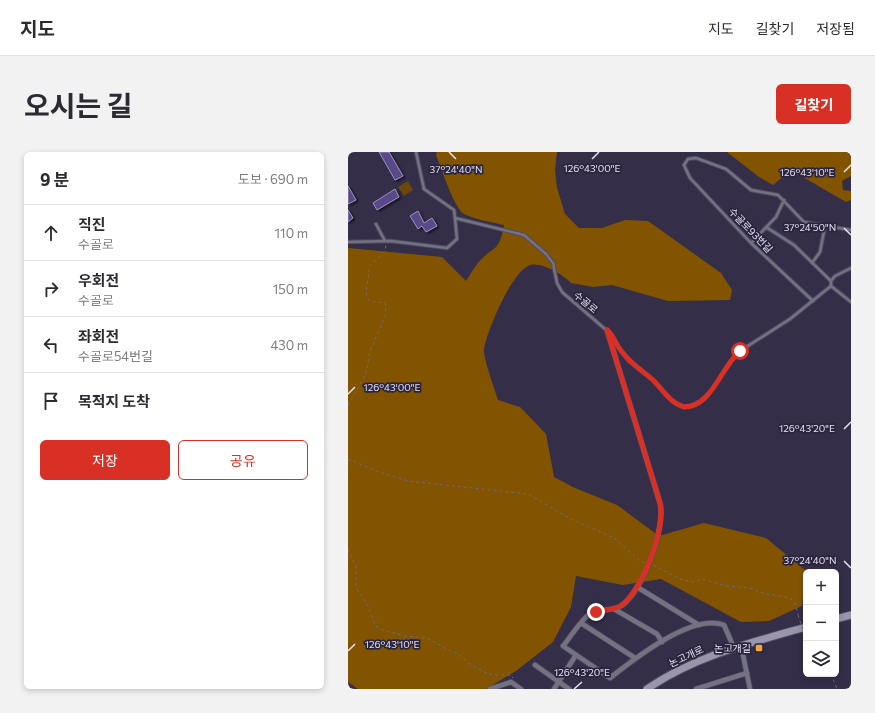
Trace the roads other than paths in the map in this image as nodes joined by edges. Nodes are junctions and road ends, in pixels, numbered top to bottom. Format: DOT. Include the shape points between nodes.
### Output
graph roads {
  1 [pos="416,152"];
  2 [pos="784,200"];
  3 [pos="456,218"];
  4 [pos="376,224"];
  5 [pos="825,226"];
  6 [pos="766,227"];
  7 [pos="851,230"];
  8 [pos="386,241"];
  9 [pos="348,242"];
  10 [pos="751,243"];
  11 [pos="812,263"];
  12 [pos="851,268"];
  13 [pos="830,281"];
  14 [pos="831,286"];
  15 [pos="813,301"];
  16 [pos="851,302"];
  17 [pos="607,330"];
  18 [pos="637,587"];
  19 [pos="614,609"];
  20 [pos="851,615"];
  21 [pos="839,618"];
  22 [pos="581,623"];
  23 [pos="699,625"];
  24 [pos="803,628"];
  25 [pos="662,642"];
  26 [pos="738,646"];
  27 [pos="576,655"];
  28 [pos="635,658"];
  29 [pos="535,665"];
  30 [pos="747,674"];
  31 [pos="558,682"];
  32 [pos="708,687"];
  33 [pos="490,689"];
  34 [pos="520,689"];
  35 [pos="554,689"];
  36 [pos="569,689"];
  37 [pos="647,689"];
  38 [pos="696,689"];
  39 [pos="750,689"];
  1 -- 3 [label="lane" via="424,189 454,210"];
  2 -- 5 [label="lane" via="804,222"];
  2 -- 6 [label="lane" via="776,217"];
  2 -- 10 [label="lane, 수골로93번길" via="778,195 752,190 726,169 696,158 688,159 684,165 690,178"];
  3 -- 8 [label="lane" via="457,239 447,248"];
  3 -- 17 [label="lane, 수골로" via="524,235 553,263 557,283 562,292"];
  4 -- 8 [label="lane"];
  5 -- 7 [label="lane"];
  5 -- 11 [label="lane" via="820,252"];
  6 -- 10 [label="lane"];
  6 -- 11 [label="lane" via="794,245"];
  8 -- 9 [label="lane"];
  10 -- 15 [label="lane, 수골로93번길"];
  11 -- 13 [label="lane"];
  12 -- 13 [label="lane"];
  13 -- 14 [label="lane"];
  14 -- 15 [label="lane, 수골로"];
  14 -- 16 [label="lane"];
  15 -- 17 [label="lane, 수골로" via="735,355 704,398 690,407 673,402 653,380 629,361"];
  17 -- 18 [label="street" via="662,510 650,563"];
  18 -- 19 [label="street"];
  18 -- 23 [label="street"];
  19 -- 22 [label="street" via="591,613"];
  19 -- 25 [label="street" via="657,634"];
  20 -- 21 [label="main road"];
  22 -- 27 [label="street" via="563,646"];
  22 -- 28 [label="street"];
  23 -- 25 [label="street"];
  23 -- 26 [label="street" via="717,622 724,625"];
  24 -- 26 [label="main road, 논고개로"];
  25 -- 28 [label="street"];
  26 -- 30 [label="street"];
  26 -- 37 [label="main road, 논고개로" via="688,664"];
  27 -- 28 [label="street" via="610,678"];
  27 -- 31 [label="street"];
  29 -- 31 [label="street"];
  30 -- 32 [label="street"];
  30 -- 39 [label="street"];
  31 -- 35 [label="street"];
  31 -- 36 [label="street"];
  32 -- 38 [label="street"];
  33 -- 34 [label="street" via="511,682"];
}
